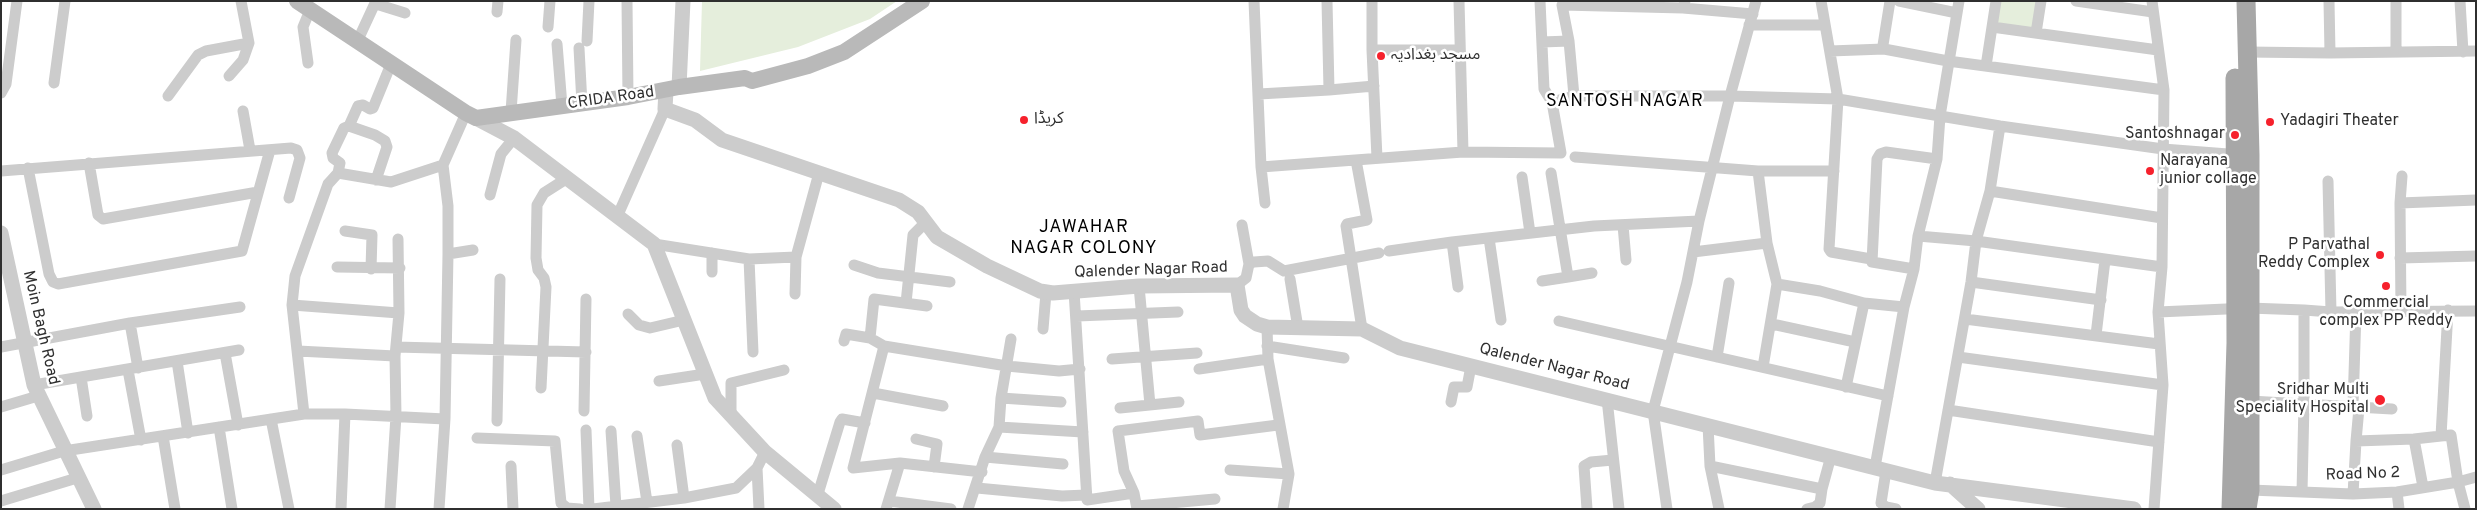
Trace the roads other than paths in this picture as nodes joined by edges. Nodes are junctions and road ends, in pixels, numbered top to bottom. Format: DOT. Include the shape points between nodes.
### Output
graph roads {
  1 [pos="16,1"];
  2 [pos="65,1"];
  3 [pos="241,1"];
  4 [pos="550,1"];
  5 [pos="589,1"];
  6 [pos="627,1"];
  7 [pos="683,1"];
  8 [pos="904,1"];
  9 [pos="922,1"];
  10 [pos="1254,1"];
  11 [pos="1327,1"];
  12 [pos="1372,1"];
  13 [pos="1459,1"];
  14 [pos="1540,1"];
  15 [pos="1756,1"];
  16 [pos="1821,1"];
  17 [pos="1890,1"];
  18 [pos="1899,1"];
  19 [pos="1959,1"];
  20 [pos="1996,1"];
  21 [pos="2041,1"];
  22 [pos="2076,1"];
  23 [pos="2233,1"];
  24 [pos="2246,1"];
  25 [pos="2329,1"];
  26 [pos="2396,1"];
  27 [pos="2460,1"];
  28 [pos="376,3"];
  29 [pos="1684,5"];
  30 [pos="303,6"];
  31 [pos="2153,7"];
  32 [pos="1957,13"];
  33 [pos="405,14"];
  34 [pos="1751,19"];
  35 [pos="1825,25"];
  36 [pos="548,27"];
  37 [pos="1992,27"];
  38 [pos="2036,33"];
  39 [pos="516,40"];
  40 [pos="1569,40"];
  41 [pos="357,42"];
  42 [pos="1542,42"];
  43 [pos="249,43"];
  44 [pos="557,44"];
  45 [pos="1884,49"];
  46 [pos="1372,50"];
  47 [pos="1460,50"];
  48 [pos="2158,50"];
  49 [pos="1830,51"];
  50 [pos="2476,51"];
  51 [pos="2247,52"];
  52 [pos="2330,52"];
  53 [pos="2396,52"];
  54 [pos="2462,52"];
  55 [pos="820,56"];
  56 [pos="1948,61"];
  57 [pos="308,63"];
  58 [pos="391,64"];
  59 [pos="1986,66"];
  60 [pos="228,76"];
  61 [pos="54,83"];
  62 [pos="1374,86"];
  63 [pos="673,89"];
  64 [pos="1329,90"];
  65 [pos="2164,90"];
  66 [pos="1,93"];
  67 [pos="1259,94"];
  68 [pos="168,96"];
  69 [pos="1574,96"];
  70 [pos="1730,96"];
  71 [pos="628,97"];
  72 [pos="1838,99"];
  73 [pos="1552,102"];
  74 [pos="582,104"];
  75 [pos="562,106"];
  76 [pos="665,109"];
  77 [pos="243,111"];
  78 [pos="511,112"];
  79 [pos="471,115"];
  80 [pos="1940,116"];
  81 [pos="349,126"];
  82 [pos="2000,126"];
  83 [pos="514,138"];
  84 [pos="2163,148"];
  85 [pos="250,150"];
  86 [pos="270,150"];
  87 [pos="1463,152"];
  88 [pos="2243,155"];
  89 [pos="1575,157"];
  90 [pos="1377,158"];
  91 [pos="1937,159"];
  92 [pos="1356,160"];
  93 [pos="89,164"];
  94 [pos="442,165"];
  95 [pos="1261,167"];
  96 [pos="28,168"];
  97 [pos="1712,168"];
  98 [pos="1,171"];
  99 [pos="1758,171"];
  100 [pos="1834,171"];
  101 [pos="338,173"];
  102 [pos="819,173"];
  103 [pos="1551,173"];
  104 [pos="2402,176"];
  105 [pos="1522,177"];
  106 [pos="566,179"];
  107 [pos="376,180"];
  108 [pos="2328,181"];
  109 [pos="1990,191"];
  110 [pos="258,192"];
  111 [pos="490,195"];
  112 [pos="290,198"];
  113 [pos="2476,200"];
  114 [pos="1265,203"];
  115 [pos="2400,203"];
  116 [pos="617,217"];
  117 [pos="2162,218"];
  118 [pos="1699,221"];
  119 [pos="925,223"];
  120 [pos="1242,225"];
  121 [pos="1623,225"];
  122 [pos="1561,230"];
  123 [pos="345,231"];
  124 [pos="1,233"];
  125 [pos="1530,233"];
  126 [pos="1918,236"];
  127 [pos="1489,238"];
  128 [pos="398,239"];
  129 [pos="1976,241"];
  130 [pos="1452,242"];
  131 [pos="654,244"];
  132 [pos="1767,244"];
  133 [pos="472,250"];
  134 [pos="1692,252"];
  135 [pos="712,253"];
  136 [pos="448,254"];
  137 [pos="2476,256"];
  138 [pos="796,257"];
  139 [pos="1351,258"];
  140 [pos="2400,258"];
  141 [pos="749,259"];
  142 [pos="1871,259"];
  143 [pos="1626,260"];
  144 [pos="2105,260"];
  145 [pos="1249,264"];
  146 [pos="854,265"];
  147 [pos="338,267"];
  148 [pos="2162,267"];
  149 [pos="400,268"];
  150 [pos="371,269"];
  151 [pos="1914,269"];
  152 [pos="712,272"];
  153 [pos="1592,273"];
  154 [pos="910,276"];
  155 [pos="1568,277"];
  156 [pos="500,279"];
  157 [pos="1290,279"];
  158 [pos="1542,281"];
  159 [pos="950,282"];
  160 [pos="1971,282"];
  161 [pos="1729,283"];
  162 [pos="1777,284"];
  163 [pos="1237,285"];
  164 [pos="1139,286"];
  165 [pos="7,287"];
  166 [pos="1458,287"];
  167 [pos="1074,291"];
  168 [pos="1046,292"];
  169 [pos="795,294"];
  170 [pos="586,299"];
  171 [pos="2100,300"];
  172 [pos="906,303"];
  173 [pos="1864,303"];
  174 [pos="292,305"];
  175 [pos="927,306"];
  176 [pos="240,307"];
  177 [pos="1904,307"];
  178 [pos="2243,308"];
  179 [pos="2304,310"];
  180 [pos="2448,310"];
  181 [pos="2356,311"];
  182 [pos="2401,311"];
  183 [pos="2476,311"];
  184 [pos="1178,312"];
  185 [pos="2158,312"];
  186 [pos="2331,312"];
  187 [pos="399,313"];
  188 [pos="1142,313"];
  189 [pos="628,314"];
  190 [pos="1077,316"];
  191 [pos="1965,319"];
  192 [pos="684,320"];
  193 [pos="1501,320"];
  194 [pos="1559,321"];
  195 [pos="130,323"];
  196 [pos="1772,324"];
  197 [pos="1267,328"];
  198 [pos="1298,328"];
  199 [pos="1044,329"];
  200 [pos="1362,329"];
  201 [pos="2096,335"];
  202 [pos="870,338"];
  203 [pos="1011,339"];
  204 [pos="24,341"];
  205 [pos="844,341"];
  206 [pos="1855,342"];
  207 [pos="2159,344"];
  208 [pos="1671,345"];
  209 [pos="884,346"];
  210 [pos="1267,346"];
  211 [pos="1,347"];
  212 [pos="446,349"];
  213 [pos="239,350"];
  214 [pos="498,350"];
  215 [pos="298,351"];
  216 [pos="542,351"];
  217 [pos="396,352"];
  218 [pos="586,352"];
  219 [pos="754,352"];
  220 [pos="225,353"];
  221 [pos="1197,353"];
  222 [pos="1146,357"];
  223 [pos="1717,357"];
  224 [pos="1958,357"];
  225 [pos="1344,358"];
  226 [pos="1112,359"];
  227 [pos="1268,359"];
  228 [pos="177,361"];
  229 [pos="1007,366"];
  230 [pos="1471,366"];
  231 [pos="1763,367"];
  232 [pos="133,369"];
  233 [pos="1080,369"];
  234 [pos="1200,369"];
  235 [pos="784,370"];
  236 [pos="705,374"];
  237 [pos="80,377"];
  238 [pos="659,381"];
  239 [pos="2163,385"];
  240 [pos="1846,387"];
  241 [pos="541,388"];
  242 [pos="36,390"];
  243 [pos="873,393"];
  244 [pos="1888,396"];
  245 [pos="1001,398"];
  246 [pos="1607,399"];
  247 [pos="2250,401"];
  248 [pos="1062,402"];
  249 [pos="1178,402"];
  250 [pos="1451,402"];
  251 [pos="2304,403"];
  252 [pos="1150,405"];
  253 [pos="943,406"];
  254 [pos="1,407"];
  255 [pos="2356,407"];
  256 [pos="1120,408"];
  257 [pos="2392,409"];
  258 [pos="1948,410"];
  259 [pos="584,411"];
  260 [pos="1653,411"];
  261 [pos="304,414"];
  262 [pos="346,414"];
  263 [pos="731,414"];
  264 [pos="87,416"];
  265 [pos="396,416"];
  266 [pos="271,419"];
  267 [pos="445,419"];
  268 [pos="497,421"];
  269 [pos="865,424"];
  270 [pos="238,425"];
  271 [pos="1278,425"];
  272 [pos="1708,425"];
  273 [pos="999,426"];
  274 [pos="219,427"];
  275 [pos="586,430"];
  276 [pos="611,431"];
  277 [pos="1083,432"];
  278 [pos="188,433"];
  279 [pos="164,436"];
  280 [pos="637,436"];
  281 [pos="2441,436"];
  282 [pos="477,438"];
  283 [pos="2414,438"];
  284 [pos="916,439"];
  285 [pos="141,440"];
  286 [pos="2356,441"];
  287 [pos="2159,442"];
  288 [pos="677,445"];
  289 [pos="64,451"];
  290 [pos="765,452"];
  291 [pos="1831,456"];
  292 [pos="985,457"];
  293 [pos="1613,460"];
  294 [pos="900,463"];
  295 [pos="1063,464"];
  296 [pos="510,466"];
  297 [pos="1710,466"];
  298 [pos="934,467"];
  299 [pos="756,468"];
  300 [pos="1880,469"];
  301 [pos="1,470"];
  302 [pos="1230,470"];
  303 [pos="982,472"];
  304 [pos="1289,474"];
  305 [pos="2476,477"];
  306 [pos="77,478"];
  307 [pos="2458,482"];
  308 [pos="1942,484"];
  309 [pos="2423,487"];
  310 [pos="977,488"];
  311 [pos="1822,489"];
  312 [pos="2250,490"];
  313 [pos="2302,492"];
  314 [pos="2396,492"];
  315 [pos="1134,493"];
  316 [pos="818,494"];
  317 [pos="2352,494"];
  318 [pos="1086,495"];
  319 [pos="684,498"];
  320 [pos="1215,499"];
  321 [pos="1,501"];
  322 [pos="647,502"];
  323 [pos="887,505"];
  324 [pos="616,506"];
  325 [pos="1137,507"];
  326 [pos="1815,508"];
  327 [pos="94,509"];
  328 [pos="175,509"];
  329 [pos="232,509"];
  330 [pos="290,509"];
  331 [pos="341,509"];
  332 [pos="390,509"];
  333 [pos="439,509"];
  334 [pos="513,509"];
  335 [pos="580,509"];
  336 [pos="589,509"];
  337 [pos="593,509"];
  338 [pos="760,509"];
  339 [pos="834,509"];
  340 [pos="951,509"];
  341 [pos="968,509"];
  342 [pos="1283,509"];
  343 [pos="1587,509"];
  344 [pos="1620,509"];
  345 [pos="1666,509"];
  346 [pos="1719,509"];
  347 [pos="1896,509"];
  348 [pos="1978,509"];
  349 [pos="2134,509"];
  350 [pos="2154,509"];
  351 [pos="2231,509"];
  352 [pos="2247,509"];
  353 [pos="2399,509"];
  354 [pos="2465,509"];
  1 -- 66 [label="street" via="6,84"];
  2 -- 61 [label="street"];
  3 -- 43 [label="street"];
  4 -- 36 [label="street"];
  5 -- 74 [label="street" via="583,45"];
  6 -- 71 [label="street"];
  7 -- 63 [label="street"];
  8 -- 55 [label="main road, CRIDA Road"];
  9 -- 55 [label="main road, CRIDA Road" via="844,52"];
  10 -- 67 [label="street"];
  11 -- 64 [label="street"];
  12 -- 46 [label="street"];
  13 -- 47 [label="street"];
  14 -- 42 [label="street"];
  15 -- 34 [label="street"];
  16 -- 35 [label="street"];
  17 -- 45 [label="street"];
  18 -- 32 [label="street"];
  19 -- 32 [label="street"];
  20 -- 37 [label="street"];
  21 -- 38 [label="street"];
  22 -- 31 [label="street"];
  23 -- 88 [label="main road"];
  24 -- 51 [label="main road"];
  25 -- 52 [label="street"];
  26 -- 53 [label="street"];
  27 -- 54 [label="street"];
  28 -- 33 [label="street"];
  28 -- 41 [label="street"];
  29 -- 34 [label="street"];
  29 -- 40 [label="street" via="1562,5"];
  30 -- 41 [label="main road"];
  30 -- 57 [label="street"];
  31 -- 48 [label="street"];
  32 -- 56 [label="street"];
  34 -- 35 [label="street"];
  34 -- 70 [label="street"];
  35 -- 49 [label="street"];
  37 -- 38 [label="street"];
  37 -- 59 [label="street"];
  38 -- 48 [label="street"];
  39 -- 78 [label="street"];
  40 -- 42 [label="street"];
  40 -- 69 [label="street"];
  41 -- 58 [label="main road"];
  42 -- 73 [label="street" via="1544,89"];
  43 -- 60 [label="street" via="243,60"];
  43 -- 68 [label="street" via="198,55"];
  44 -- 75 [label="street"];
  45 -- 49 [label="street"];
  45 -- 56 [label="street"];
  46 -- 47 [label="street"];
  46 -- 62 [label="street"];
  47 -- 87 [label="street"];
  48 -- 65 [label="street"];
  49 -- 72 [label="street"];
  50 -- 54 [label="street"];
  51 -- 52 [label="street"];
  51 -- 88 [label="main road"];
  52 -- 53 [label="street"];
  53 -- 54 [label="street"];
  55 -- 63 [label="main road, CRIDA Road" via="750,72 744,78"];
  56 -- 59 [label="street"];
  56 -- 80 [label="street"];
  58 -- 79 [label="main road"];
  58 -- 81 [label="street" via="372,109 358,106"];
  59 -- 65 [label="street"];
  62 -- 64 [label="street"];
  62 -- 90 [label="street"];
  63 -- 71 [label="main road, CRIDA Road"];
  63 -- 76 [label="street"];
  64 -- 67 [label="street"];
  65 -- 84 [label="street"];
  67 -- 95 [label="street"];
  69 -- 70 [label="street"];
  69 -- 73 [label="street"];
  70 -- 72 [label="street"];
  70 -- 97 [label="street"];
  71 -- 74 [label="main road, CRIDA Road"];
  72 -- 80 [label="street"];
  72 -- 100 [label="street"];
  73 -- 87 [label="street" via="1561,153"];
  74 -- 75 [label="main road, CRIDA Road"];
  75 -- 78 [label="main road, CRIDA Road"];
  76 -- 102 [label="street, Qalender Nagar Road" via="695,120 731,144"];
  76 -- 116 [label="street"];
  77 -- 85 [label="street"];
  78 -- 79 [label="main road, CRIDA Road"];
  79 -- 83 [label="street"];
  79 -- 94 [label="street"];
  80 -- 82 [label="street"];
  80 -- 91 [label="street"];
  81 -- 101 [label="street" via="344,128 332,153 340,163"];
  81 -- 107 [label="street" via="385,141 387,146"];
  82 -- 84 [label="street"];
  82 -- 109 [label="street"];
  83 -- 106 [label="street"];
  83 -- 111 [label="street" via="501,154"];
  84 -- 88 [label="street"];
  84 -- 117 [label="street"];
  85 -- 86 [label="street"];
  85 -- 93 [label="street"];
  86 -- 110 [label="street"];
  86 -- 112 [label="street" via="291,148 300,153"];
  87 -- 90 [label="street"];
  88 -- 178 [label="main road"];
  89 -- 97 [label="street"];
  90 -- 92 [label="street"];
  91 -- 126 [label="street"];
  91 -- 142 [label="street" via="1886,152 1878,156"];
  92 -- 95 [label="street"];
  92 -- 139 [label="street" via="1367,220 1346,225"];
  93 -- 96 [label="street"];
  93 -- 110 [label="street" via="98,215 103,219"];
  94 -- 107 [label="street" via="396,181"];
  94 -- 136 [label="street" via="448,206"];
  95 -- 114 [label="street"];
  96 -- 98 [label="street"];
  96 -- 110 [label="street" via="48,274 58,284 242,251"];
  97 -- 99 [label="street"];
  97 -- 118 [label="street"];
  99 -- 100 [label="street"];
  99 -- 132 [label="street"];
  100 -- 142 [label="street" via="1829,249"];
  101 -- 107 [label="street"];
  101 -- 174 [label="street" via="328,184 295,276"];
  102 -- 119 [label="street, Qalender Nagar Road" via="899,200 918,212"];
  102 -- 138 [label="street"];
  103 -- 122 [label="street"];
  104 -- 115 [label="street"];
  105 -- 125 [label="street"];
  106 -- 116 [label="street"];
  106 -- 216 [label="street" via="544,193 537,205 536,258 546,287"];
  108 -- 186 [label="street"];
  109 -- 117 [label="street"];
  109 -- 129 [label="street"];
  113 -- 115 [label="street"];
  115 -- 140 [label="street"];
  116 -- 131 [label="street"];
  117 -- 148 [label="street"];
  118 -- 121 [label="street"];
  118 -- 134 [label="street"];
  119 -- 154 [label="street" via="913,236"];
  119 -- 168 [label="street, Qalender Nagar Road" via="938,237 987,266"];
  120 -- 145 [label="street"];
  121 -- 122 [label="street"];
  121 -- 143 [label="street"];
  122 -- 125 [label="street"];
  122 -- 155 [label="street"];
  123 -- 150 [label="street" via="372,235"];
  124 -- 165 [label="street, Moin Bagh Road"];
  125 -- 127 [label="street"];
  126 -- 129 [label="street"];
  126 -- 151 [label="street"];
  127 -- 130 [label="street"];
  127 -- 193 [label="street"];
  128 -- 149 [label="street"];
  129 -- 144 [label="street"];
  129 -- 160 [label="street"];
  130 -- 139 [label="street"];
  130 -- 166 [label="street"];
  131 -- 135 [label="street"];
  131 -- 192 [label="street"];
  132 -- 134 [label="street"];
  132 -- 162 [label="street"];
  133 -- 136 [label="street"];
  134 -- 208 [label="street"];
  135 -- 141 [label="street"];
  135 -- 152 [label="street"];
  136 -- 212 [label="street"];
  137 -- 140 [label="street"];
  138 -- 141 [label="street"];
  138 -- 169 [label="street"];
  139 -- 145 [label="street" via="1284,271 1268,261"];
  139 -- 200 [label="street"];
  140 -- 182 [label="street"];
  141 -- 219 [label="street"];
  142 -- 151 [label="street" via="1876,264"];
  144 -- 148 [label="street"];
  144 -- 171 [label="street"];
  145 -- 163 [label="street" via="1246,278"];
  146 -- 154 [label="street" via="878,273"];
  147 -- 150 [label="street"];
  148 -- 185 [label="street"];
  149 -- 150 [label="street"];
  149 -- 187 [label="street"];
  151 -- 177 [label="street"];
  153 -- 155 [label="street"];
  154 -- 159 [label="street"];
  154 -- 172 [label="street"];
  155 -- 158 [label="street"];
  156 -- 214 [label="street"];
  157 -- 198 [label="street"];
  160 -- 171 [label="street"];
  160 -- 191 [label="street"];
  161 -- 223 [label="street"];
  162 -- 173 [label="street"];
  162 -- 196 [label="street"];
  163 -- 164 [label="street, Qalender Nagar Road"];
  163 -- 197 [label="street, Qalender Nagar Road" via="1245,316"];
  164 -- 167 [label="street, Qalender Nagar Road"];
  164 -- 188 [label="street"];
  165 -- 204 [label="street, Moin Bagh Road"];
  167 -- 168 [label="street, Qalender Nagar Road"];
  167 -- 190 [label="street"];
  168 -- 199 [label="street"];
  170 -- 218 [label="street"];
  171 -- 201 [label="street"];
  172 -- 175 [label="street"];
  172 -- 202 [label="street" via="874,299"];
  173 -- 177 [label="street"];
  173 -- 206 [label="street"];
  174 -- 187 [label="street"];
  174 -- 215 [label="street"];
  176 -- 195 [label="street"];
  177 -- 244 [label="street"];
  178 -- 179 [label="street"];
  178 -- 185 [label="street"];
  178 -- 247 [label="main road"];
  178 -- 351 [label="main road"];
  179 -- 186 [label="street"];
  179 -- 251 [label="street"];
  180 -- 182 [label="street"];
  180 -- 183 [label="street"];
  180 -- 281 [label="street"];
  181 -- 182 [label="street"];
  181 -- 186 [label="street"];
  181 -- 255 [label="street"];
  184 -- 188 [label="street"];
  185 -- 207 [label="street"];
  187 -- 217 [label="street"];
  188 -- 190 [label="street"];
  188 -- 222 [label="street"];
  189 -- 192 [label="street" via="640,325 650,328"];
  190 -- 233 [label="street"];
  191 -- 201 [label="street"];
  191 -- 224 [label="street"];
  192 -- 236 [label="street"];
  194 -- 208 [label="street"];
  195 -- 204 [label="street"];
  195 -- 232 [label="street"];
  196 -- 206 [label="street"];
  196 -- 231 [label="street"];
  197 -- 198 [label="street, Qalender Nagar Road"];
  197 -- 210 [label="street"];
  198 -- 200 [label="street, Qalender Nagar Road"];
  200 -- 230 [label="street, Qalender Nagar Road" via="1400,348"];
  201 -- 207 [label="street"];
  202 -- 205 [label="street" via="846,334"];
  202 -- 209 [label="street"];
  203 -- 229 [label="street"];
  204 -- 211 [label="street"];
  204 -- 242 [label="street, Moin Bagh Road"];
  206 -- 240 [label="street"];
  207 -- 239 [label="street"];
  208 -- 223 [label="street"];
  208 -- 260 [label="street"];
  209 -- 229 [label="street"];
  209 -- 243 [label="street"];
  210 -- 225 [label="street"];
  210 -- 227 [label="street"];
  212 -- 214 [label="street"];
  212 -- 217 [label="street"];
  212 -- 267 [label="street"];
  213 -- 220 [label="street"];
  214 -- 216 [label="street"];
  214 -- 268 [label="street"];
  215 -- 217 [label="street"];
  215 -- 261 [label="street"];
  216 -- 218 [label="street"];
  216 -- 241 [label="street"];
  217 -- 265 [label="street"];
  218 -- 259 [label="street"];
  220 -- 228 [label="street"];
  220 -- 270 [label="street"];
  221 -- 222 [label="street"];
  222 -- 226 [label="street"];
  222 -- 252 [label="street"];
  223 -- 231 [label="street"];
  224 -- 239 [label="street"];
  224 -- 258 [label="street"];
  227 -- 234 [label="street"];
  227 -- 271 [label="street"];
  228 -- 232 [label="street"];
  228 -- 278 [label="street"];
  229 -- 233 [label="street" via="1059,371"];
  229 -- 245 [label="street"];
  230 -- 246 [label="street, Qalender Nagar Road"];
  230 -- 250 [label="street" via="1467,387 1454,388"];
  231 -- 240 [label="street"];
  232 -- 237 [label="street"];
  232 -- 285 [label="street"];
  233 -- 277 [label="street"];
  235 -- 263 [label="street" via="730,383"];
  236 -- 238 [label="street"];
  236 -- 263 [label="street" via="715,398"];
  237 -- 242 [label="street"];
  237 -- 264 [label="street"];
  239 -- 287 [label="street"];
  240 -- 244 [label="street"];
  242 -- 254 [label="street"];
  242 -- 289 [label="street, Moin Bagh Road"];
  243 -- 253 [label="street"];
  243 -- 269 [label="street"];
  244 -- 300 [label="street"];
  245 -- 248 [label="street"];
  245 -- 273 [label="street"];
  246 -- 260 [label="street, Qalender Nagar Road"];
  246 -- 293 [label="street"];
  247 -- 251 [label="street"];
  247 -- 312 [label="main road"];
  249 -- 252 [label="street"];
  251 -- 255 [label="street"];
  251 -- 313 [label="street"];
  252 -- 256 [label="street"];
  255 -- 257 [label="street"];
  255 -- 286 [label="street"];
  258 -- 287 [label="street"];
  258 -- 308 [label="street"];
  260 -- 272 [label="street, Qalender Nagar Road"];
  260 -- 345 [label="street"];
  261 -- 262 [label="street"];
  261 -- 266 [label="street"];
  262 -- 265 [label="street"];
  262 -- 331 [label="street"];
  263 -- 290 [label="street"];
  265 -- 267 [label="street"];
  265 -- 332 [label="street"];
  266 -- 270 [label="street"];
  266 -- 330 [label="street"];
  267 -- 333 [label="street"];
  269 -- 294 [label="street" via="853,468"];
  269 -- 316 [label="street" via="840,422"];
  270 -- 274 [label="street"];
  271 -- 304 [label="street"];
  271 -- 315 [label="street" via="1200,435 1198,421 1118,431 1124,472"];
  272 -- 291 [label="street, Qalender Nagar Road"];
  272 -- 297 [label="street"];
  273 -- 277 [label="street"];
  273 -- 292 [label="street"];
  274 -- 278 [label="street"];
  274 -- 329 [label="street"];
  275 -- 336 [label="street"];
  276 -- 324 [label="street"];
  277 -- 318 [label="street"];
  278 -- 279 [label="street"];
  279 -- 285 [label="street"];
  279 -- 328 [label="street"];
  280 -- 322 [label="street"];
  281 -- 283 [label="street"];
  281 -- 307 [label="street" via="2451,435"];
  282 -- 335 [label="street" via="555,441 561,503 566,508"];
  283 -- 286 [label="street"];
  283 -- 309 [label="street"];
  284 -- 298 [label="street" via="937,444"];
  285 -- 289 [label="street"];
  286 -- 317 [label="street"];
  287 -- 350 [label="street"];
  288 -- 319 [label="street"];
  289 -- 301 [label="street"];
  289 -- 306 [label="street, Moin Bagh Road"];
  290 -- 299 [label="street"];
  290 -- 316 [label="street"];
  291 -- 300 [label="street, Qalender Nagar Road"];
  291 -- 311 [label="street"];
  292 -- 295 [label="street"];
  292 -- 303 [label="street"];
  293 -- 343 [label="street" via="1584,466"];
  293 -- 344 [label="street"];
  294 -- 298 [label="street"];
  294 -- 323 [label="street"];
  296 -- 334 [label="street"];
  297 -- 311 [label="street"];
  297 -- 346 [label="street"];
  298 -- 303 [label="street"];
  299 -- 319 [label="street" via="736,488"];
  299 -- 338 [label="street"];
  300 -- 308 [label="street, Qalender Nagar Road"];
  300 -- 347 [label="street" via="1881,503"];
  302 -- 304 [label="street"];
  303 -- 310 [label="street"];
  304 -- 342 [label="street"];
  305 -- 307 [label="street, Road No 2"];
  306 -- 321 [label="street"];
  306 -- 327 [label="street, Moin Bagh Road"];
  307 -- 309 [label="street, Road No 2"];
  307 -- 354 [label="street"];
  308 -- 348 [label="street, Qalender Nagar Road"];
  308 -- 349 [label="street"];
  309 -- 314 [label="street, Road No 2"];
  310 -- 318 [label="street" via="1062,496"];
  310 -- 341 [label="street"];
  311 -- 326 [label="street"];
  312 -- 313 [label="street, Road No 2"];
  312 -- 352 [label="main road"];
  313 -- 317 [label="street, Road No 2"];
  314 -- 317 [label="street, Road No 2"];
  314 -- 353 [label="street"];
  315 -- 318 [label="street" via="1087,500"];
  315 -- 325 [label="street"];
  316 -- 339 [label="street"];
  319 -- 322 [label="street"];
  320 -- 325 [label="street"];
  322 -- 324 [label="street"];
  323 -- 340 [label="street"];
  324 -- 337 [label="street"];
}
